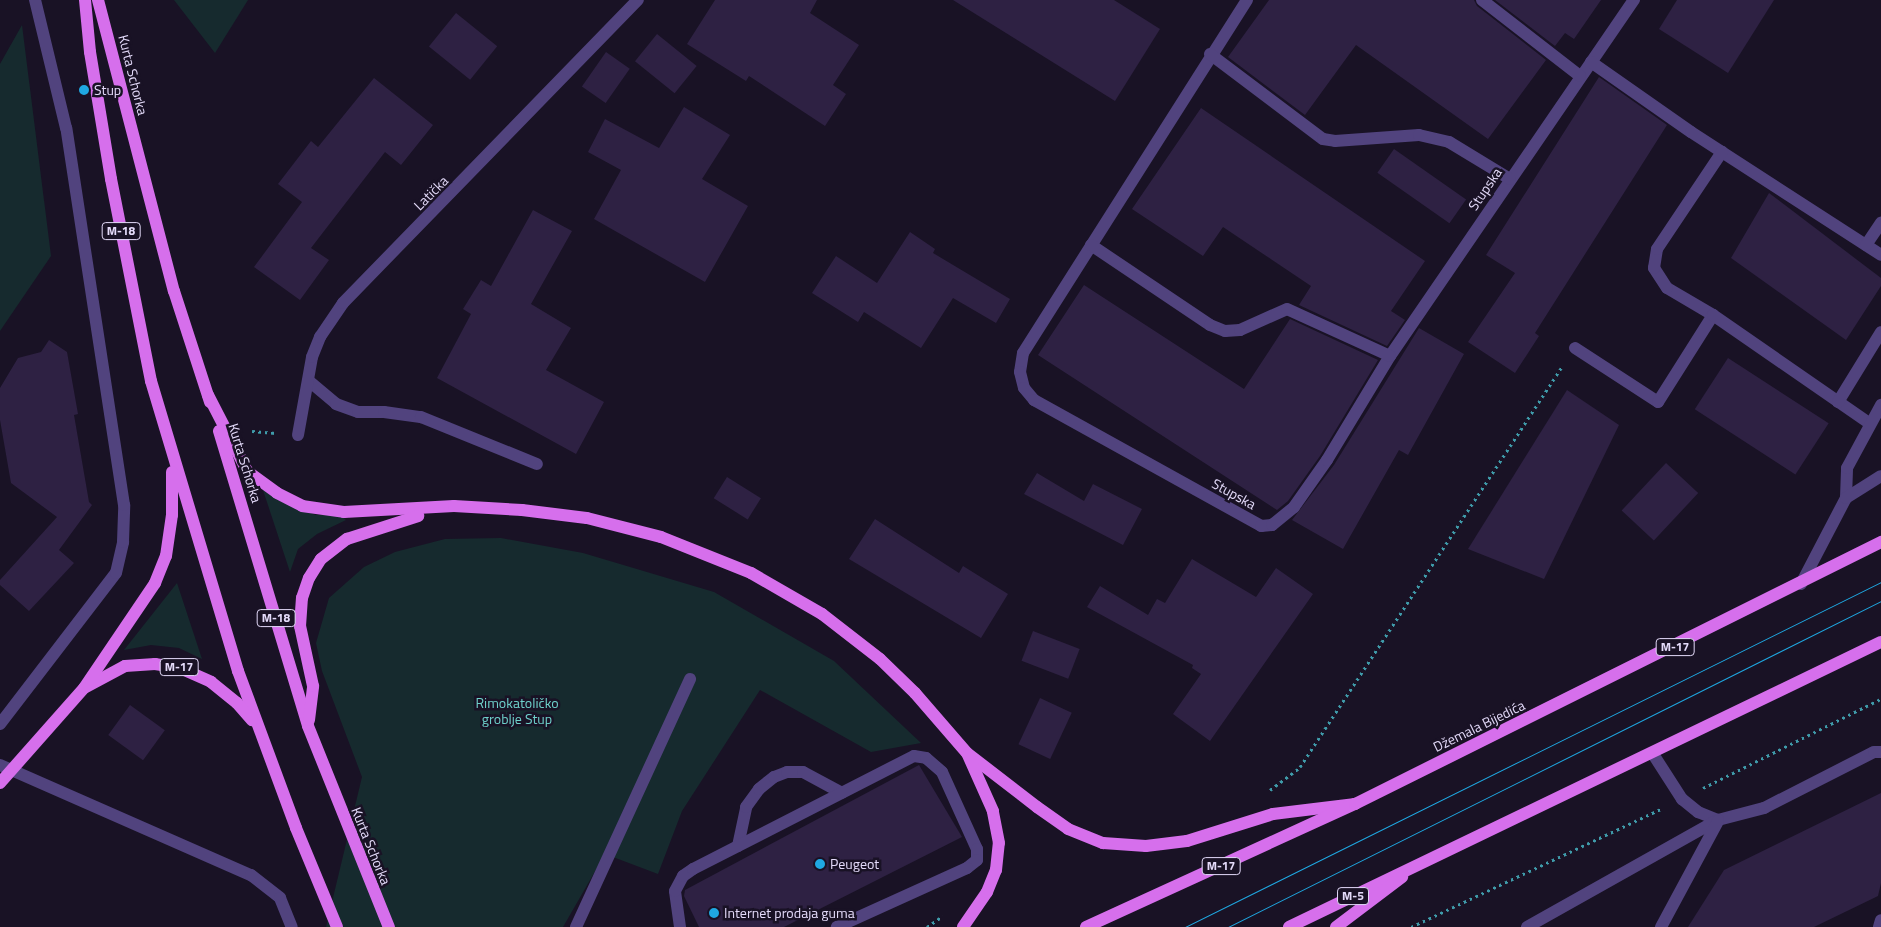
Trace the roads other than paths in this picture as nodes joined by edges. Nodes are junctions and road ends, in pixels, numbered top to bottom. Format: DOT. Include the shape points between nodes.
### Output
graph roads {
  1 [pos="36,0"];
  2 [pos="85,0"];
  3 [pos="98,0"];
  4 [pos="638,0"];
  5 [pos="1247,0"];
  6 [pos="1482,0"];
  7 [pos="1634,0"];
  8 [pos="1210,54"];
  9 [pos="1591,62"];
  10 [pos="1580,76"];
  11 [pos="1722,152"];
  12 [pos="1510,179"];
  13 [pos="1881,223"];
  14 [pos="1091,245"];
  15 [pos="1866,245"];
  16 [pos="1881,255"];
  17 [pos="1713,315"];
  18 [pos="1881,332"];
  19 [pos="1575,348"];
  20 [pos="1390,356"];
  21 [pos="309,382"];
  22 [pos="208,394"];
  23 [pos="1838,402"];
  24 [pos="1881,406"];
  25 [pos="1869,423"];
  26 [pos="298,435"];
  27 [pos="173,460"];
  28 [pos="537,464"];
  29 [pos="1881,476"];
  30 [pos="1846,498"];
  31 [pos="454,506"];
  32 [pos="1881,542"];
  33 [pos="1802,584"];
  34 [pos="1881,642"];
  35 [pos="690,679"];
  36 [pos="84,688"];
  37 [pos="0,724"];
  38 [pos="308,726"];
  39 [pos="258,727"];
  40 [pos="1881,752"];
  41 [pos="967,753"];
  42 [pos="1653,754"];
  43 [pos="0,765"];
  44 [pos="0,783"];
  45 [pos="842,794"];
  46 [pos="1355,804"];
  47 [pos="1718,820"];
  48 [pos="738,846"];
  49 [pos="1417,865"];
  50 [pos="1881,920"];
  51 [pos="292,927"];
  52 [pos="337,927"];
  53 [pos="389,927"];
  54 [pos="576,927"];
  55 [pos="680,927"];
  56 [pos="837,927"];
  57 [pos="963,927"];
  58 [pos="1086,927"];
  59 [pos="1289,927"];
  60 [pos="1336,927"];
  61 [pos="1527,927"];
  62 [pos="1661,927"];
  63 [pos="1879,927"];
  1 -- 37 [label="street" via="66,128 124,505 123,542 116,573"];
  2 -- 27 [label="main road, M-18" via="90,52 115,198 151,381"];
  3 -- 22 [label="main road, Kurta Schorka / M-18" via="176,300"];
  4 -- 21 [label="street, Latička" via="343,303 320,337 312,357"];
  5 -- 8 [label="street, Stupska"];
  6 -- 10 [label="street"];
  7 -- 9 [label="street, Stupska"];
  8 -- 12 [label="street" via="1323,139 1419,135 1449,142"];
  8 -- 14 [label="street, Stupska"];
  9 -- 10 [label="street, Stupska"];
  9 -- 11 [label="street"];
  10 -- 12 [label="street, Stupska"];
  11 -- 15 [label="street"];
  11 -- 17 [label="street" via="1657,249 1654,268 1667,288"];
  12 -- 20 [label="street, Stupska"];
  13 -- 15 [label="street"];
  14 -- 20 [label="street" via="1210,325 1225,331 1240,330 1287,309"];
  14 -- 20 [label="street, Stupska" via="1023,354 1020,372 1024,388 1048,408 1261,526 1272,525 1294,507 1327,460"];
  15 -- 16 [label="street"];
  17 -- 19 [label="street" via="1658,402"];
  17 -- 23 [label="street"];
  18 -- 23 [label="street"];
  21 -- 26 [label="street, Latička"];
  21 -- 28 [label="street" via="336,404 358,412 420,417"];
  22 -- 31 [label="main road" via="248,471 277,493 302,506 344,512 394,512"];
  22 -- 38 [label="main road, Kurta Schorka / M-18"];
  23 -- 25 [label="street"];
  24 -- 25 [label="street"];
  25 -- 30 [label="street" via="1847,468"];
  27 -- 36 [label="main road" via="172,515 166,556 155,583"];
  27 -- 39 [label="main road, M-18"];
  29 -- 30 [label="street"];
  30 -- 33 [label="street"];
  31 -- 38 [label="main road" via="387,524 347,539 322,559 309,578 302,598 300,626 313,686"];
  31 -- 41 [label="main road" via="587,518 661,537 751,573 822,614 880,659 915,693"];
  32 -- 33 [label="main road, Džemala Bijedića / M-17"];
  33 -- 46 [label="main road, Džemala Bijedića / M-17"];
  34 -- 42 [label="main road"];
  35 -- 54 [label="street"];
  36 -- 39 [label="main road, M-17" via="125,666 155,664 180,668 211,682 237,703"];
  36 -- 44 [label="main road, M-17, bridge"];
  38 -- 53 [label="main road, Kurta Schorka / M-18"];
  39 -- 52 [label="main road, M-17"];
  40 -- 47 [label="street" via="1874,752 1764,808"];
  41 -- 46 [label="main road" via="1068,829 1103,842 1146,846 1187,841 1273,814"];
  41 -- 57 [label="main road" via="993,811 999,843 996,870 987,892"];
  42 -- 47 [label="street" via="1682,799 1698,812"];
  42 -- 49 [label="main road"];
  43 -- 51 [label="street" via="251,875 280,898"];
  45 -- 48 [label="street"];
  45 -- 48 [label="street" via="803,772 787,772 774,777 759,789 746,807"];
  45 -- 56 [label="street" via="914,756 926,758 942,772 977,849 977,860"];
  46 -- 58 [label="main road, Džemala Bijedića / M-17"];
  47 -- 61 [label="street"];
  47 -- 62 [label="street"];
  48 -- 55 [label="street" via="684,876 675,890"];
  49 -- 59 [label="main road, M-5"];
  49 -- 60 [label="main road"];
  50 -- 63 [label="street"];
}
